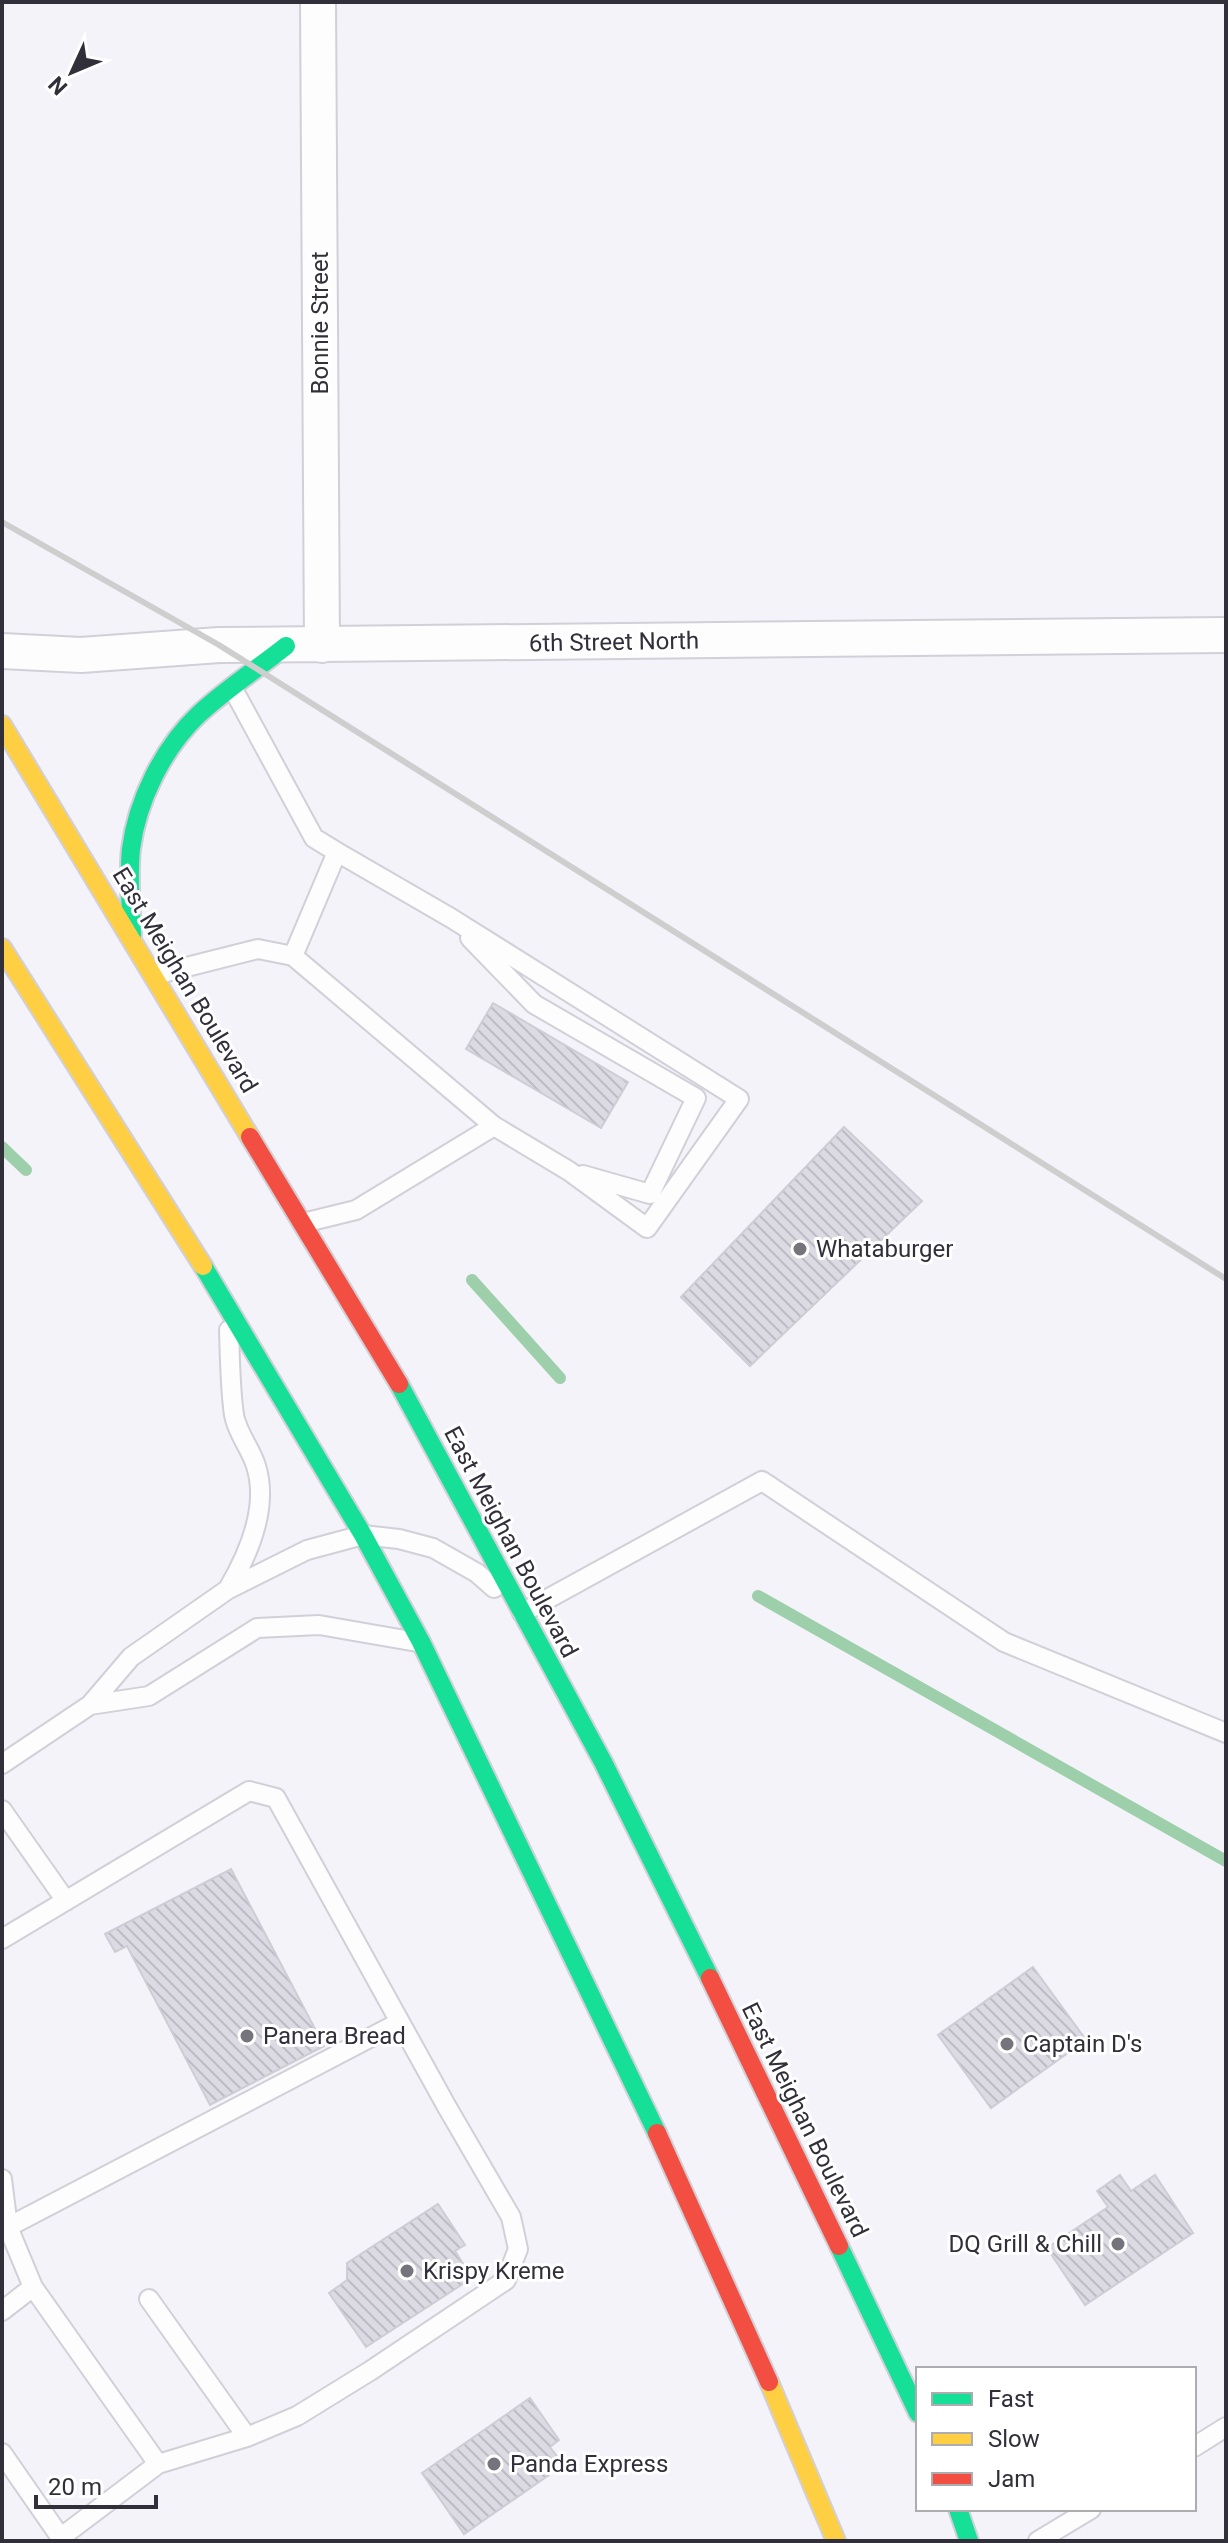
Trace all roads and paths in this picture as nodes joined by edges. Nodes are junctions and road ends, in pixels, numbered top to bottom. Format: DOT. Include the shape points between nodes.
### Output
graph roads {
  1 [pos="318,2"];
  2 [pos="1226,635"];
  3 [pos="322,645"];
  4 [pos="286,646"];
  5 [pos="2,651"];
  6 [pos="233,689"];
  7 [pos="2,725"];
  8 [pos="337,852"];
  9 [pos="451,918"];
  10 [pos="132,937"];
  11 [pos="2,948"];
  12 [pos="293,956"];
  13 [pos="155,975"];
  14 [pos="494,1126"];
  15 [pos="569,1171"];
  16 [pos="303,1223"];
  17 [pos="227,1303"];
  18 [pos="363,1535"];
  19 [pos="227,1590"];
  20 [pos="522,1613"];
  21 [pos="421,1642"];
  22 [pos="90,1705"];
  23 [pos="1226,1733"];
  24 [pos="2,1764"];
  25 [pos="2,1810"];
  26 [pos="66,1901"];
  27 [pos="2,1939"];
  28 [pos="400,2022"];
  29 [pos="2,2179"];
  30 [pos="8,2227"];
  31 [pos="33,2287"];
  32 [pos="149,2299"];
  33 [pos="2,2311"];
  34 [pos="916,2409"];
  35 [pos="1226,2427"];
  36 [pos="247,2437"];
  37 [pos="1196,2446"];
  38 [pos="2,2453"];
  39 [pos="158,2464"];
  40 [pos="959,2511"];
  41 [pos="1088,2511"];
  42 [pos="832,2536"];
  43 [pos="62,2539"];
  44 [pos="969,2541"];
  45 [pos="1038,2541"];
  1 -- 3 [label="street, Bonnie Street"];
  2 -- 3 [label="street, 6th Street North"];
  3 -- 4 [label="street, 6th Street North"];
  4 -- 5 [label="street, 6th Street North" via="81,655"];
  4 -- 6 [label="highway"];
  6 -- 8 [label="lane" via="314,838"];
  6 -- 10 [label="highway" via="197,716 175,744 140,810 131,847"];
  7 -- 10 [label="highway, East Meighan Boulevard"];
  8 -- 9 [label="lane"];
  8 -- 12 [label="lane"];
  9 -- 15 [label="lane" via="534,1004 696,1098 650,1194"];
  9 -- 15 [label="lane" via="739,1099 647,1228"];
  10 -- 13 [label="highway, East Meighan Boulevard"];
  11 -- 17 [label="highway"];
  12 -- 13 [label="lane" via="258,949"];
  12 -- 14 [label="lane"];
  13 -- 16 [label="highway, East Meighan Boulevard"];
  14 -- 15 [label="lane"];
  14 -- 16 [label="lane" via="356,1210"];
  16 -- 20 [label="highway, East Meighan Boulevard" via="398,1382"];
  17 -- 18 [label="highway"];
  17 -- 19 [label="lane" via="235,1419 257,1468 259,1493 252,1540"];
  18 -- 19 [label="lane" via="307,1550"];
  18 -- 20 [label="lane" via="433,1548 477,1573"];
  18 -- 21 [label="highway"];
  19 -- 22 [label="lane" via="131,1657"];
  20 -- 23 [label="lane" via="762,1481 1004,1642"];
  20 -- 34 [label="highway, East Meighan Boulevard" via="603,1762 735,2028"];
  21 -- 22 [label="lane" via="319,1625 257,1628 149,1696"];
  21 -- 42 [label="highway" via="665,2150"];
  22 -- 24 [label="lane"];
  25 -- 26 [label="lane"];
  26 -- 27 [label="lane"];
  26 -- 28 [label="lane" via="249,1791 276,1798"];
  28 -- 30 [label="lane"];
  28 -- 36 [label="lane" via="511,2217 518,2249 506,2280 297,2416"];
  29 -- 30 [label="lane"];
  30 -- 31 [label="lane"];
  31 -- 33 [label="lane"];
  31 -- 39 [label="lane"];
  32 -- 36 [label="lane"];
  35 -- 37 [label="lane"];
  36 -- 39 [label="lane"];
  38 -- 43 [label="lane"];
  39 -- 43 [label="lane"];
  40 -- 44 [label="highway"];
  41 -- 45 [label="lane"];
}
